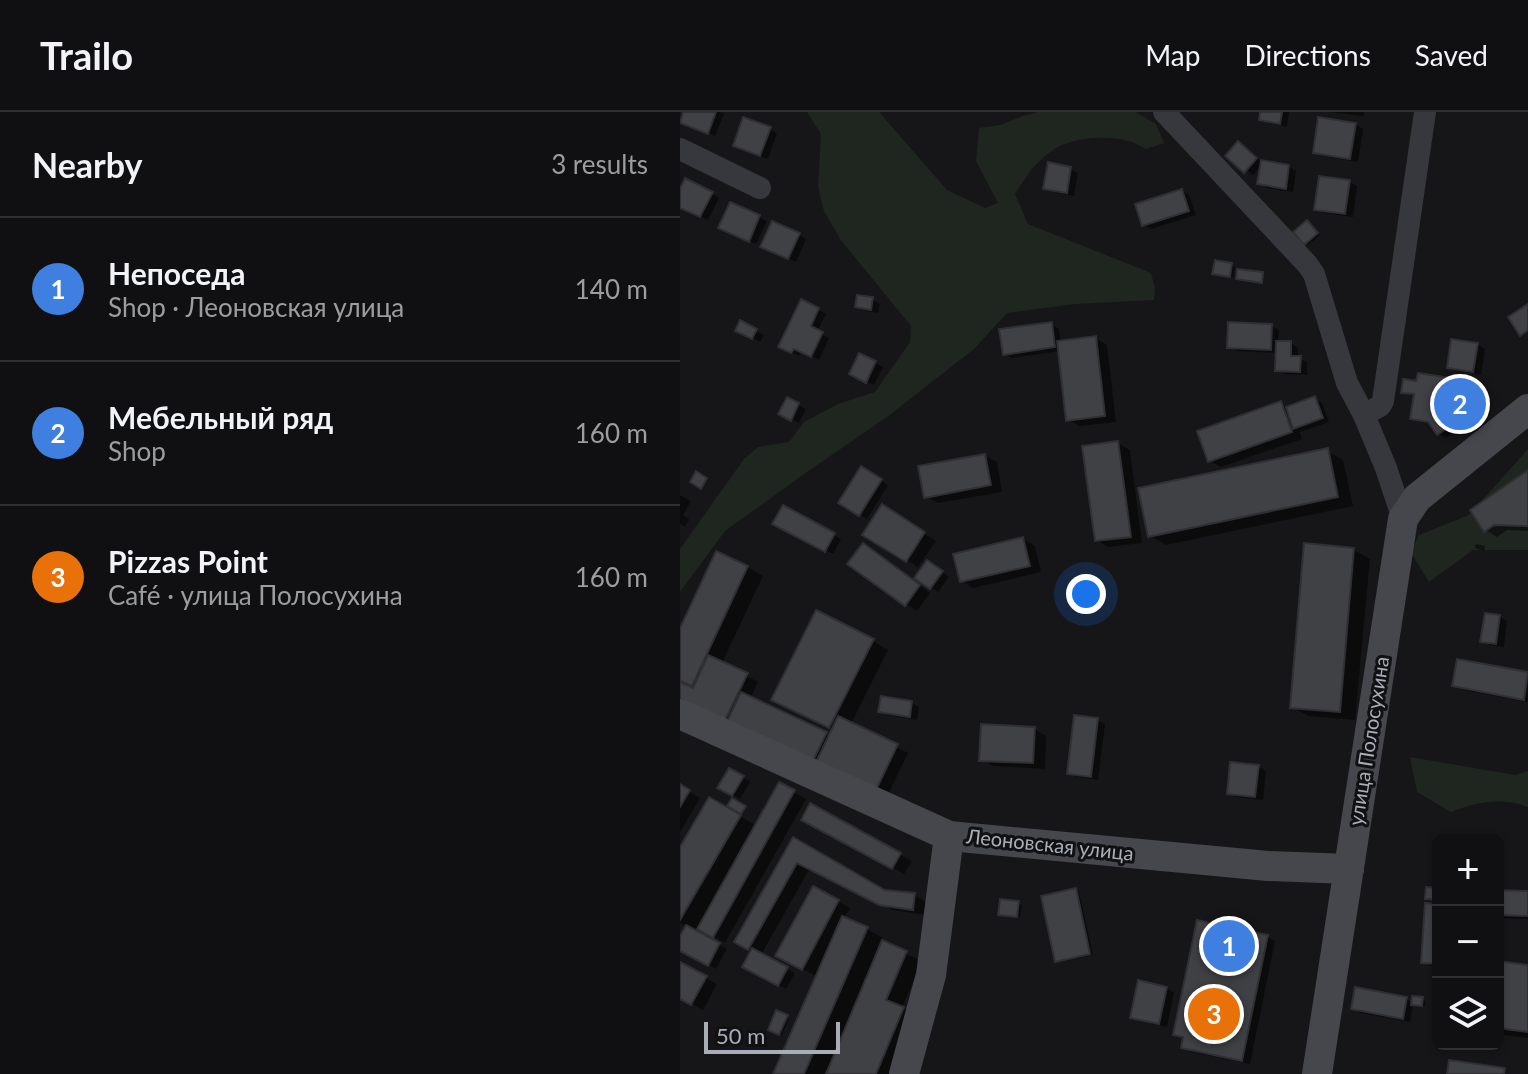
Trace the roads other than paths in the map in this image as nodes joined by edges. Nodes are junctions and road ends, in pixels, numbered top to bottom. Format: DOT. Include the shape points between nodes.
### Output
graph roads {
  1 [pos="1164,112"];
  2 [pos="1425,112"];
  3 [pos="680,149"];
  4 [pos="760,188"];
  5 [pos="1528,409"];
  6 [pos="1364,415"];
  7 [pos="1403,519"];
  8 [pos="680,714"];
  9 [pos="949,836"];
  10 [pos="1349,869"];
  11 [pos="904,1074"];
  12 [pos="1317,1074"];
  1 -- 6 [label="street, улица Полосухина" via="1314,274 1347,383"];
  2 -- 6 [label="street" via="1383,401"];
  3 -- 4 [label="street"];
  5 -- 7 [label="street" via="1417,498"];
  6 -- 7 [label="street, улица Полосухина"];
  7 -- 10 [label="street, улица Полосухина"];
  8 -- 9 [label="street, Леоновская улица"];
  9 -- 10 [label="street, Леоновская улица"];
  9 -- 11 [label="street" via="931,975"];
  10 -- 12 [label="street, улица Полосухина"];
}
